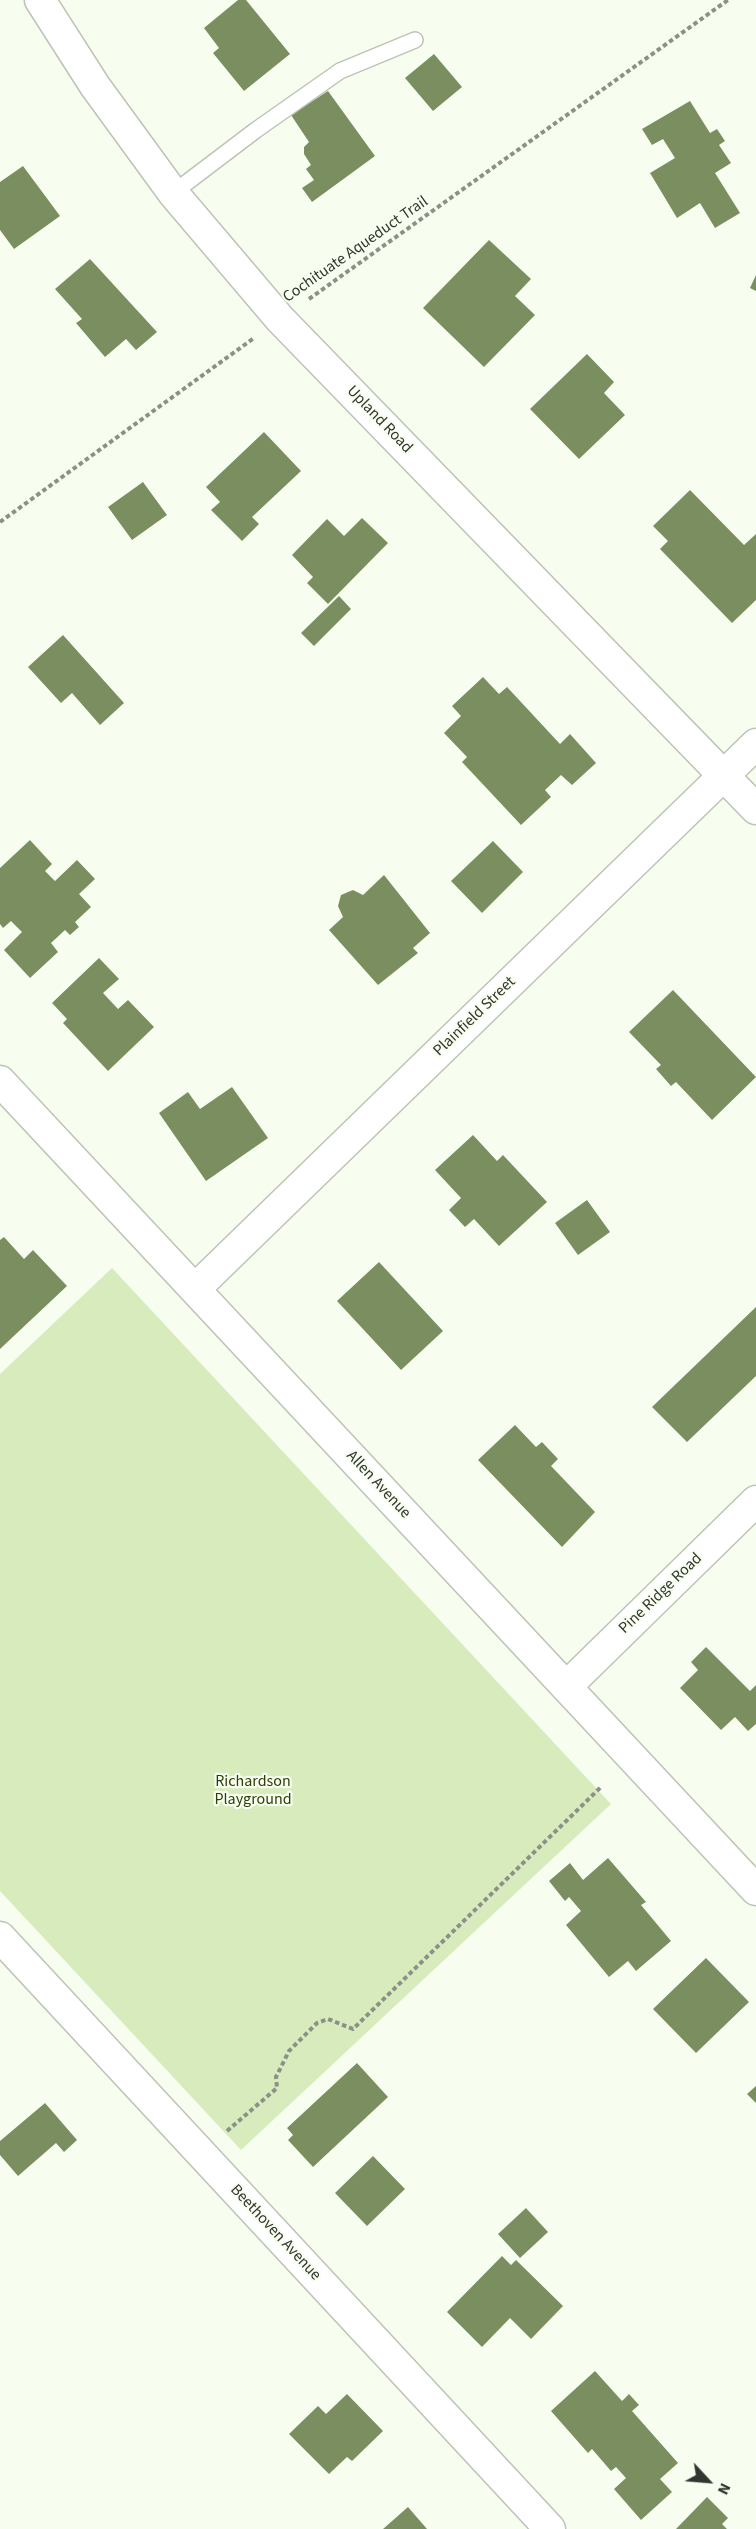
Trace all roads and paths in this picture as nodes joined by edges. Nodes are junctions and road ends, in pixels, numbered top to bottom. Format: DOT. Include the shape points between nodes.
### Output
graph roads {
  1 [pos="40,0"];
  2 [pos="728,0"];
  3 [pos="415,40"];
  4 [pos="173,193"];
  5 [pos="280,319"];
  6 [pos="0,522"];
  7 [pos="756,744"];
  8 [pos="723,776"];
  9 [pos="756,809"];
  10 [pos="0,1081"];
  11 [pos="195,1289"];
  12 [pos="756,1501"];
  13 [pos="566,1687"];
  14 [pos="602,1786"];
  15 [pos="756,1890"];
  16 [pos="0,1937"];
  17 [pos="221,2136"];
  18 [pos="550,2529"];
  1 -- 4 [label="street, Upland Road" via="95,86"];
  2 -- 5 [label="path, Cochituate Aqueduct Trail"];
  3 -- 4 [label="lane" via="340,71"];
  4 -- 5 [label="street, Upland Road"];
  5 -- 6 [label="path, Cochituate Aqueduct Trail"];
  5 -- 8 [label="street, Upland Road"];
  7 -- 8 [label="street, Plainfield Street"];
  8 -- 9 [label="street, Upland Road"];
  8 -- 11 [label="street, Plainfield Street"];
  10 -- 11 [label="street, Allen Avenue"];
  11 -- 13 [label="street, Allen Avenue"];
  12 -- 13 [label="street, Pine Ridge Road"];
  13 -- 15 [label="street, Allen Avenue"];
  14 -- 17 [label="path" via="353,2029 328,2019 316,2023 289,2051 276,2077 278,2088"];
  16 -- 18 [label="street, Beethoven Avenue"];
}
